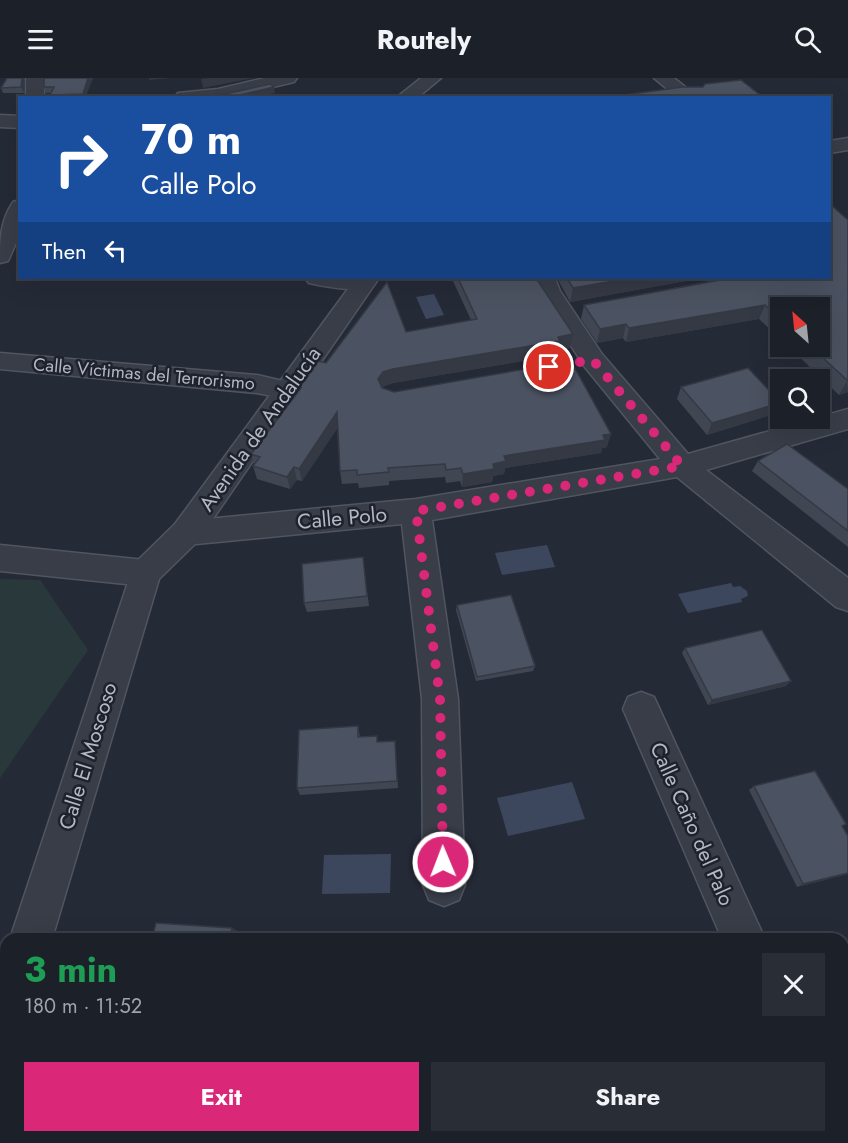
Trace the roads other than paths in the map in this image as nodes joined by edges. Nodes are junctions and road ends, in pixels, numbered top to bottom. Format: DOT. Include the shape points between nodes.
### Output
graph roads {
  1 [pos="35,78"];
  2 [pos="288,78"];
  3 [pos="432,78"];
  4 [pos="663,78"];
  5 [pos="35,96"];
  6 [pos="195,96"];
  7 [pos="408,96"];
  8 [pos="687,96"];
  9 [pos="0,121"];
  10 [pos="18,122"];
  11 [pos="848,135"];
  12 [pos="831,138"];
  13 [pos="848,144"];
  14 [pos="831,147"];
  15 [pos="0,202"];
  16 [pos="18,205"];
  17 [pos="18,213"];
  18 [pos="8,252"];
  19 [pos="342,279"];
  20 [pos="544,279"];
  21 [pos="366,280"];
  22 [pos="0,361"];
  23 [pos="287,390"];
  24 [pos="848,419"];
  25 [pos="682,466"];
  26 [pos="416,511"];
  27 [pos="186,533"];
  28 [pos="0,558"];
  29 [pos="145,573"];
  30 [pos="848,597"];
  31 [pos="641,709"];
  32 [pos="444,885"];
  33 [pos="33,933"];
  34 [pos="741,933"];
  1 -- 5 [label="street"];
  2 -- 6 [label="street"];
  3 -- 7 [label="street"];
  4 -- 8 [label="street"];
  9 -- 10 [label="street"];
  11 -- 12 [label="street"];
  13 -- 14 [label="street"];
  15 -- 16 [label="street"];
  17 -- 18 [label="street"];
  19 -- 21 [label="street"];
  20 -- 25 [label="street" via="548,291 572,311 581,362"];
  21 -- 23 [label="street, Avenida de Andalucía"];
  22 -- 23 [label="street, Calle Víctimas del Terrorismo"];
  23 -- 27 [label="street, Avenida de Andalucía"];
  24 -- 25 [label="street, Calle Polo"];
  25 -- 26 [label="street, Calle Polo"];
  25 -- 30 [label="street"];
  26 -- 27 [label="street, Calle Polo"];
  26 -- 32 [label="street" via="440,699"];
  27 -- 29 [label="street, Avenida de Andalucía"];
  28 -- 29 [label="street"];
  29 -- 33 [label="street, Calle El Moscoso"];
  31 -- 34 [label="street, Calle Caño del Palo"];
}
